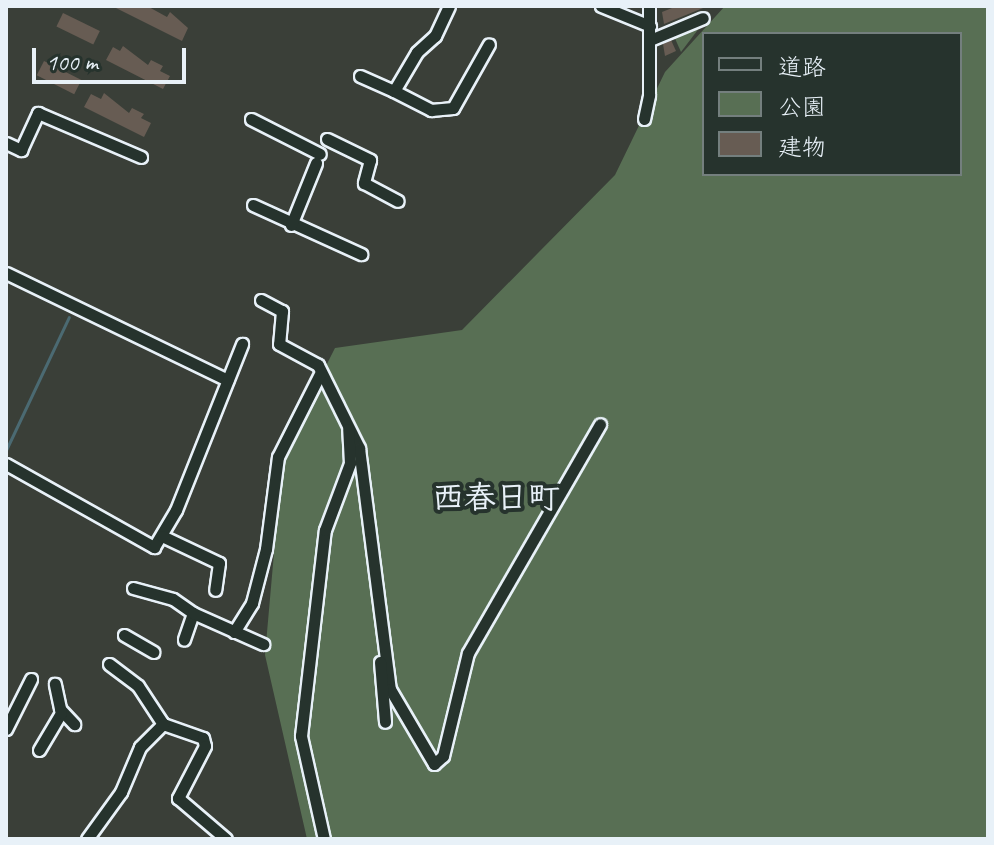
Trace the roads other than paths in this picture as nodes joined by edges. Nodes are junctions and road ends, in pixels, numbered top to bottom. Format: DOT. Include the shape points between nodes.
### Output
graph roads {
  1 [pos="449,6"];
  2 [pos="601,6"];
  3 [pos="650,6"];
  4 [pos="703,18"];
  5 [pos="650,26"];
  6 [pos="650,40"];
  7 [pos="489,44"];
  8 [pos="360,76"];
  9 [pos="394,91"];
  10 [pos="251,119"];
  11 [pos="644,119"];
  12 [pos="327,139"];
  13 [pos="6,143"];
  14 [pos="141,157"];
  15 [pos="398,201"];
  16 [pos="253,205"];
  17 [pos="291,225"];
  18 [pos="361,254"];
  19 [pos="6,273"];
  20 [pos="261,300"];
  21 [pos="242,344"];
  22 [pos="321,372"];
  23 [pos="227,380"];
  24 [pos="347,421"];
  25 [pos="600,424"];
  26 [pos="6,464"];
  27 [pos="162,536"];
  28 [pos="133,588"];
  29 [pos="215,590"];
  30 [pos="193,613"];
  31 [pos="234,632"];
  32 [pos="381,634"];
  33 [pos="124,635"];
  34 [pos="184,639"];
  35 [pos="263,644"];
  36 [pos="154,652"];
  37 [pos="109,664"];
  38 [pos="31,679"];
  39 [pos="55,684"];
  40 [pos="60,709"];
  41 [pos="385,722"];
  42 [pos="74,724"];
  43 [pos="163,724"];
  44 [pos="6,729"];
  45 [pos="39,750"];
  46 [pos="87,839"];
  47 [pos="226,839"];
  48 [pos="324,839"];
  1 -- 9 [label="street" via="435,36 417,52"];
  2 -- 5 [label="street"];
  3 -- 5 [label="street"];
  4 -- 6 [label="street"];
  5 -- 6 [label="street"];
  6 -- 11 [label="street"];
  7 -- 9 [label="street" via="453,108 431,110"];
  8 -- 9 [label="street"];
  10 -- 17 [label="street" via="274,125 318,158"];
  12 -- 15 [label="street" via="370,160 364,183"];
  13 -- 14 [label="street" via="21,150 38,113"];
  16 -- 17 [label="street"];
  17 -- 18 [label="street"];
  19 -- 23 [label="street"];
  20 -- 22 [label="street" via="282,311 279,344 318,365"];
  21 -- 23 [label="street"];
  22 -- 24 [label="street"];
  22 -- 31 [label="street" via="278,457 266,549 252,603"];
  23 -- 27 [label="street"];
  24 -- 32 [label="street" via="362,461"];
  24 -- 48 [label="street" via="350,463 325,530 301,736"];
  25 -- 32 [label="street" via="468,653 440,763 434,764 398,709"];
  26 -- 27 [label="street" via="154,547"];
  27 -- 29 [label="street" via="219,563"];
  28 -- 30 [label="street" via="173,599"];
  30 -- 31 [label="street"];
  30 -- 34 [label="street"];
  31 -- 35 [label="street"];
  32 -- 41 [label="street" via="380,707"];
  33 -- 36 [label="street"];
  37 -- 43 [label="street" via="138,686"];
  38 -- 44 [label="street"];
  39 -- 40 [label="street"];
  40 -- 42 [label="street"];
  40 -- 45 [label="street"];
  43 -- 46 [label="street" via="140,747 121,792"];
  43 -- 47 [label="street" via="203,738 205,746 178,798"];
}
